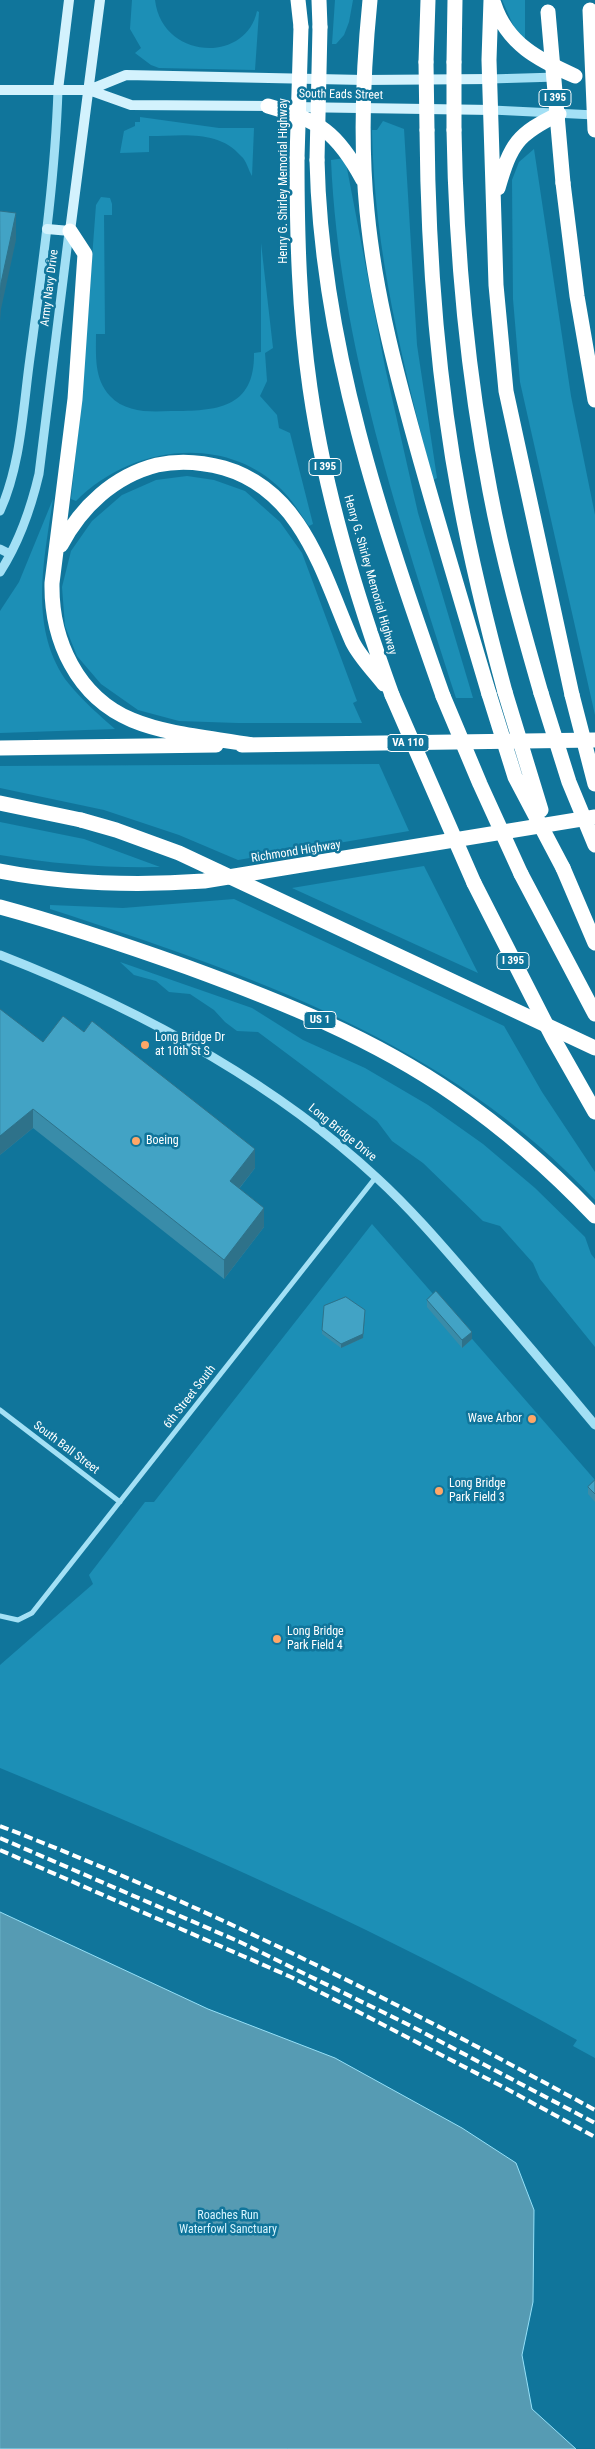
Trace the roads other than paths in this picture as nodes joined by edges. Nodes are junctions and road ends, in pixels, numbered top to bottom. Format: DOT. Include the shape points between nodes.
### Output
graph roads {
  1 [pos="68,0"];
  2 [pos="100,0"];
  3 [pos="298,0"];
  4 [pos="303,0"];
  5 [pos="319,0"];
  6 [pos="370,0"];
  7 [pos="428,0"];
  8 [pos="456,0"];
  9 [pos="492,0"];
  10 [pos="590,5"];
  11 [pos="548,6"];
  12 [pos="301,27"];
  13 [pos="595,75"];
  14 [pos="575,76"];
  15 [pos="490,79"];
  16 [pos="364,80"];
  17 [pos="0,90"];
  18 [pos="58,90"];
  19 [pos="89,90"];
  20 [pos="268,106"];
  21 [pos="363,107"];
  22 [pos="492,110"];
  23 [pos="560,114"];
  24 [pos="595,115"];
  25 [pos="595,130"];
  26 [pos="365,182"];
  27 [pos="493,204"];
  28 [pos="47,229"];
  29 [pos="70,231"];
  30 [pos="595,400"];
  31 [pos="0,511"];
  32 [pos="0,549"];
  33 [pos="56,553"];
  34 [pos="10,554"];
  35 [pos="0,572"];
  36 [pos="392,695"];
  37 [pos="595,740"];
  38 [pos="252,744"];
  39 [pos="0,748"];
  40 [pos="595,784"];
  41 [pos="0,803"];
  42 [pos="595,817"];
  43 [pos="595,845"];
  44 [pos="563,868"];
  45 [pos="0,871"];
  46 [pos="0,907"];
  47 [pos="595,943"];
  48 [pos="0,955"];
  49 [pos="595,1014"];
  50 [pos="595,1048"];
  51 [pos="595,1112"];
  52 [pos="376,1177"];
  53 [pos="595,1216"];
  54 [pos="0,1410"];
  55 [pos="595,1424"];
  56 [pos="120,1502"];
  57 [pos="0,1616"];
  1 -- 18 [label="main road, Army Navy Drive"];
  2 -- 19 [label="main road, Army Navy Drive"];
  3 -- 12 [label="highway"];
  4 -- 12 [label="highway, Henry G. Shirley Memorial Highway / I 395"];
  5 -- 49 [label="highway, bridge" via="317,160 323,255 346,380 384,520 443,696 480,784 521,874"];
  6 -- 16 [label="highway"];
  7 -- 44 [label="highway, bridge" via="427,130 433,290 445,403 460,499 482,603 530,778"];
  8 -- 43 [label="highway, bridge" via="454,130 457,229 466,334 480,437 501,543 541,693 569,782"];
  9 -- 14 [label="highway" via="503,26 520,46 545,63"];
  9 -- 15 [label="highway"];
  10 -- 25 [label="highway, bridge"];
  11 -- 30 [label="highway, I 395, bridge" via="563,183 577,296"];
  12 -- 36 [label="highway, Henry G. Shirley Memorial Highway / I 395, bridge" via="297,232 303,320 319,439 354,580"];
  13 -- 14 [label="street, South Eads Street"];
  14 -- 15 [label="street, South Eads Street"];
  15 -- 16 [label="main road, South Eads Street"];
  15 -- 22 [label="highway"];
  16 -- 19 [label="main road, South Eads Street" via="126,75"];
  16 -- 21 [label="highway"];
  17 -- 18 [label="main road, South Eads Street"];
  18 -- 19 [label="main road, South Eads Street"];
  18 -- 28 [label="street, Army Navy Drive"];
  19 -- 20 [label="main road, South Eads Street" via="131,105"];
  19 -- 29 [label="main road, Army Navy Drive"];
  20 -- 21 [label="main road, South Eads Street"];
  20 -- 26 [label="highway" via="302,116 321,126 343,148"];
  21 -- 22 [label="main road, South Eads Street"];
  21 -- 26 [label="highway"];
  22 -- 23 [label="street, South Eads Street"];
  22 -- 27 [label="highway"];
  23 -- 24 [label="street, South Eads Street"];
  23 -- 27 [label="highway" via="532,129 515,144 506,160"];
  26 -- 44 [label="highway, bridge" via="371,245 391,350 446,551 515,777"];
  27 -- 40 [label="highway, bridge" via="496,285 506,391 572,695"];
  28 -- 29 [label="main road"];
  28 -- 31 [label="street, Army Navy Drive" via="22,419 12,474"];
  29 -- 33 [label="highway" via="85,254 75,399"];
  29 -- 34 [label="street, Army Navy Drive" via="39,474 31,506"];
  32 -- 34 [label="street"];
  33 -- 36 [label="highway" via="90,504 110,487 139,471 182,462 215,466 246,476 273,494 296,520 333,590 353,643"];
  33 -- 38 [label="highway" via="52,598 56,630 69,663 102,702 131,720 148,725"];
  34 -- 35 [label="street, Army Navy Drive"];
  36 -- 51 [label="highway, Henry G. Shirley Memorial Highway / I 395, bridge" via="474,883 553,1038"];
  37 -- 38 [label="highway, VA 110"];
  38 -- 39 [label="highway, VA 110"];
  41 -- 50 [label="highway, bridge" via="81,820 179,853"];
  42 -- 45 [label="highway, Richmond Highway" via="204,881 104,884"];
  44 -- 47 [label="highway"];
  46 -- 53 [label="highway, US 1" via="124,944 219,978 369,1043 483,1115 536,1158"];
  48 -- 52 [label="street, Long Bridge Drive" via="86,991 176,1037 304,1118"];
  52 -- 55 [label="street, Long Bridge Drive" via="456,1262"];
  52 -- 56 [label="street, 6th Street South"];
  54 -- 56 [label="street, South Ball Street"];
  56 -- 57 [label="street, 6th Street South" via="32,1613 24,1619"];
}
